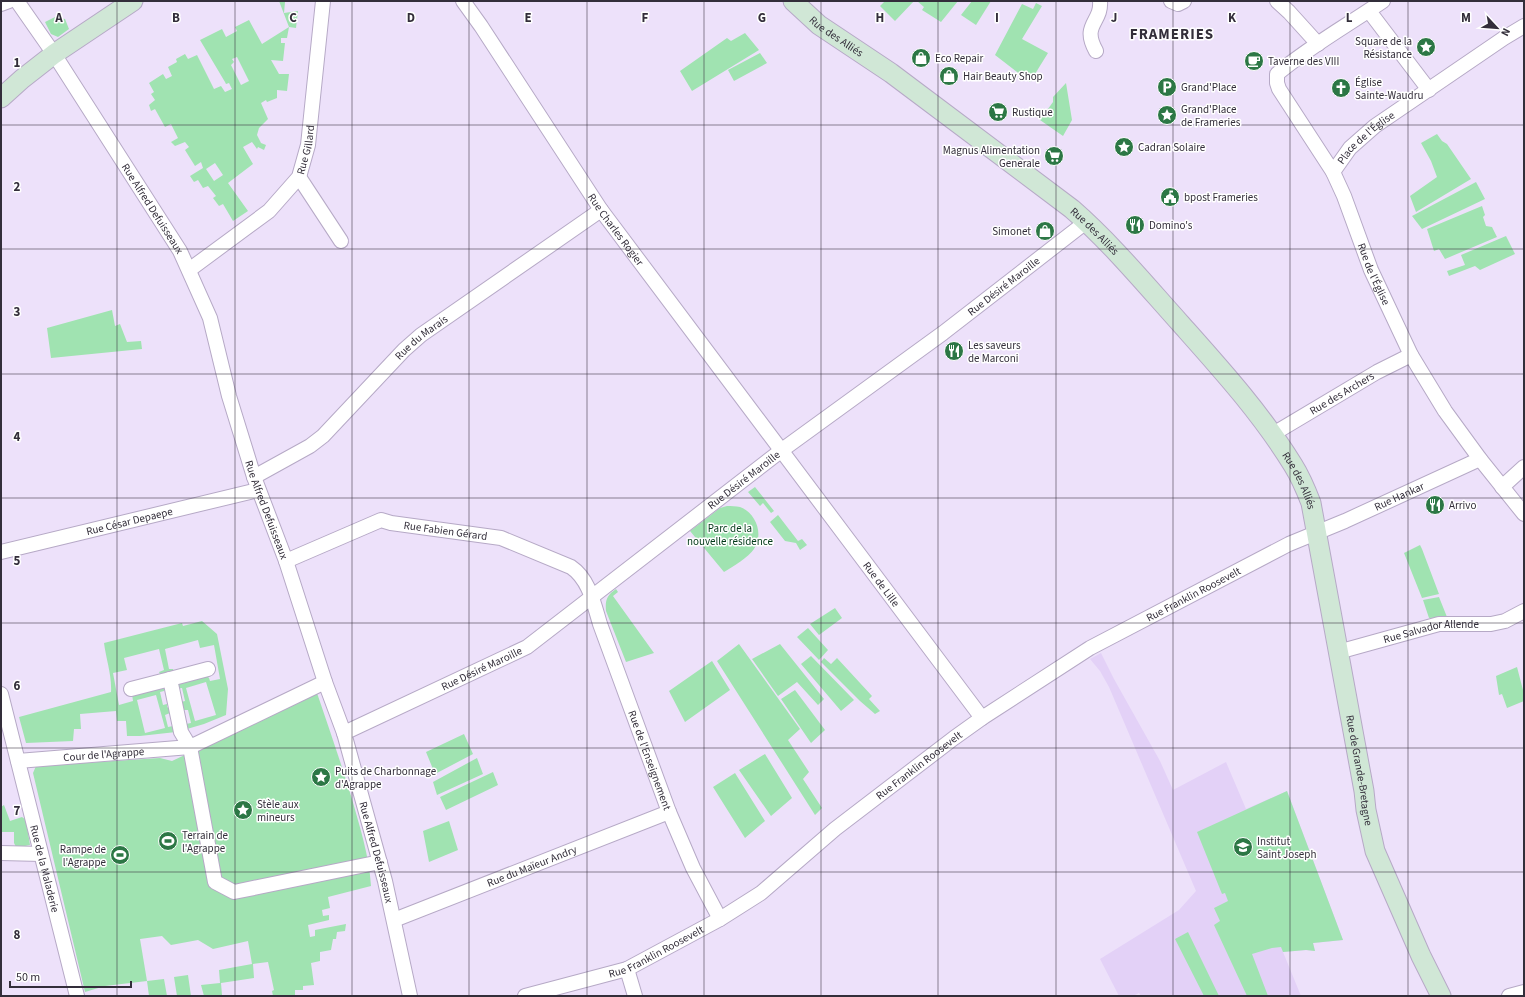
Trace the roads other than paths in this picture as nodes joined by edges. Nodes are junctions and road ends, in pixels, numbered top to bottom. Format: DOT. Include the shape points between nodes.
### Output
graph roads {
  1 [pos="9,1"];
  2 [pos="17,1"];
  3 [pos="133,1"];
  4 [pos="323,1"];
  5 [pos="463,1"];
  6 [pos="794,1"];
  7 [pos="1100,1"];
  8 [pos="1171,1"];
  9 [pos="1184,1"];
  10 [pos="1277,1"];
  11 [pos="1383,1"];
  12 [pos="1,4"];
  13 [pos="1369,11"];
  14 [pos="1524,26"];
  15 [pos="1318,44"];
  16 [pos="1096,51"];
  17 [pos="54,54"];
  18 [pos="1429,90"];
  19 [pos="1,98"];
  20 [pos="1333,172"];
  21 [pos="299,177"];
  22 [pos="601,210"];
  23 [pos="1086,222"];
  24 [pos="342,241"];
  25 [pos="190,270"];
  26 [pos="1411,355"];
  27 [pos="1272,434"];
  28 [pos="782,450"];
  29 [pos="1480,459"];
  30 [pos="1524,467"];
  31 [pos="256,484"];
  32 [pos="1502,487"];
  33 [pos="1524,514"];
  34 [pos="1317,532"];
  35 [pos="1,552"];
  36 [pos="286,561"];
  37 [pos="592,597"];
  38 [pos="1524,611"];
  39 [pos="1338,652"];
  40 [pos="208,669"];
  41 [pos="170,679"];
  42 [pos="325,682"];
  43 [pos="131,689"];
  44 [pos="1,694"];
  45 [pos="982,718"];
  46 [pos="344,733"];
  47 [pos="190,747"];
  48 [pos="18,761"];
  49 [pos="669,812"];
  50 [pos="1,853"];
  51 [pos="41,854"];
  52 [pos="380,862"];
  53 [pos="720,919"];
  54 [pos="394,920"];
  55 [pos="627,969"];
  56 [pos="1524,992"];
  57 [pos="77,996"];
  58 [pos="410,996"];
  59 [pos="525,996"];
  60 [pos="635,996"];
  61 [pos="1441,996"];
  62 [pos="1509,996"];
  1 -- 12 [label="street"];
  2 -- 17 [label="street, Rue Alfred Defuisseaux"];
  3 -- 17 [label="main road"];
  4 -- 21 [label="street, Rue Gillard" via="308,145"];
  5 -- 22 [label="street, Rue Charles Rogier"];
  6 -- 23 [label="main road, Rue des Alliés" via="819,25 891,73"];
  7 -- 16 [label="street" via="1101,10 1091,26 1091,41"];
  8 -- 9 [label="street" via="1178,4"];
  10 -- 15 [label="street"];
  11 -- 13 [label="street"];
  13 -- 15 [label="street"];
  13 -- 18 [label="street"];
  14 -- 18 [label="street, Place de l'Église"];
  15 -- 20 [label="street, Rue de l'Église" via="1277,74 1277,83"];
  17 -- 19 [label="main road"];
  17 -- 25 [label="street, Rue Alfred Defuisseaux"];
  18 -- 20 [label="street, Place de l'Église" via="1375,126 1350,148"];
  20 -- 26 [label="street, Rue de l'Église" via="1371,270"];
  21 -- 24 [label="street"];
  21 -- 25 [label="street, Rue Gillard" via="269,211"];
  22 -- 28 [label="street, Rue Charles Rogier"];
  22 -- 31 [label="street, Rue du Marais" via="421,335 323,436"];
  23 -- 27 [label="main road, Rue des Alliés" via="1128,263 1230,380"];
  23 -- 28 [label="street, Rue Désiré Maroille" via="943,333"];
  25 -- 31 [label="street, Rue Alfred Defuisseaux" via="210,318 229,396"];
  26 -- 27 [label="street, Rue des Archers"];
  26 -- 29 [label="street, Rue de l'Église" via="1445,411"];
  27 -- 34 [label="main road, Rue des Alliés" via="1294,466 1311,503"];
  28 -- 37 [label="street, Rue Désiré Maroille"];
  28 -- 45 [label="street, Rue de Lille"];
  29 -- 32 [label="street, Rue de l'Église"];
  29 -- 34 [label="street, Rue Hankar"];
  30 -- 32 [label="street"];
  31 -- 35 [label="street, Rue César Depaepe"];
  31 -- 36 [label="street, Rue Alfred Defuisseaux"];
  32 -- 33 [label="street, Rue de l'Église"];
  34 -- 39 [label="main road, Rue de Grande-Bretagne"];
  34 -- 45 [label="street, Rue Franklin Roosevelt" via="1289,544 1090,648"];
  36 -- 37 [label="street, Rue Fabien Gérard" via="381,520 391,524 501,538 579,572"];
  36 -- 42 [label="street, Rue Alfred Defuisseaux"];
  37 -- 46 [label="street, Rue Désiré Maroille" via="527,647"];
  37 -- 49 [label="street, Rue de l'Enseignement"];
  38 -- 39 [label="street, Rue Salvador Allende" via="1505,621 1491,624 1439,624"];
  39 -- 61 [label="main road, Rue de Grande-Bretagne" via="1375,851"];
  40 -- 41 [label="street"];
  41 -- 43 [label="street"];
  41 -- 47 [label="street" via="181,732"];
  42 -- 46 [label="street, Rue Alfred Defuisseaux"];
  42 -- 47 [label="street, Cour de l'Agrappe"];
  44 -- 48 [label="street, Rue de la Maladerie"];
  45 -- 53 [label="street, Rue Franklin Roosevelt" via="835,829 761,893"];
  46 -- 52 [label="street, Rue Alfred Defuisseaux"];
  47 -- 48 [label="street, Cour de l'Agrappe"];
  47 -- 52 [label="street" via="214,882 234,892"];
  48 -- 51 [label="street, Rue de la Maladerie"];
  49 -- 53 [label="street, Rue de l'Enseignement" via="693,868"];
  49 -- 54 [label="street, Rue du Maïeur Andry"];
  50 -- 51 [label="street"];
  51 -- 57 [label="street, Rue de la Maladerie"];
  52 -- 54 [label="street, Rue Alfred Defuisseaux"];
  53 -- 55 [label="street, Rue Franklin Roosevelt"];
  54 -- 58 [label="street, Rue Alfred Defuisseaux"];
  55 -- 59 [label="street, Rue Franklin Roosevelt"];
  55 -- 60 [label="street"];
  56 -- 62 [label="street"];
}
